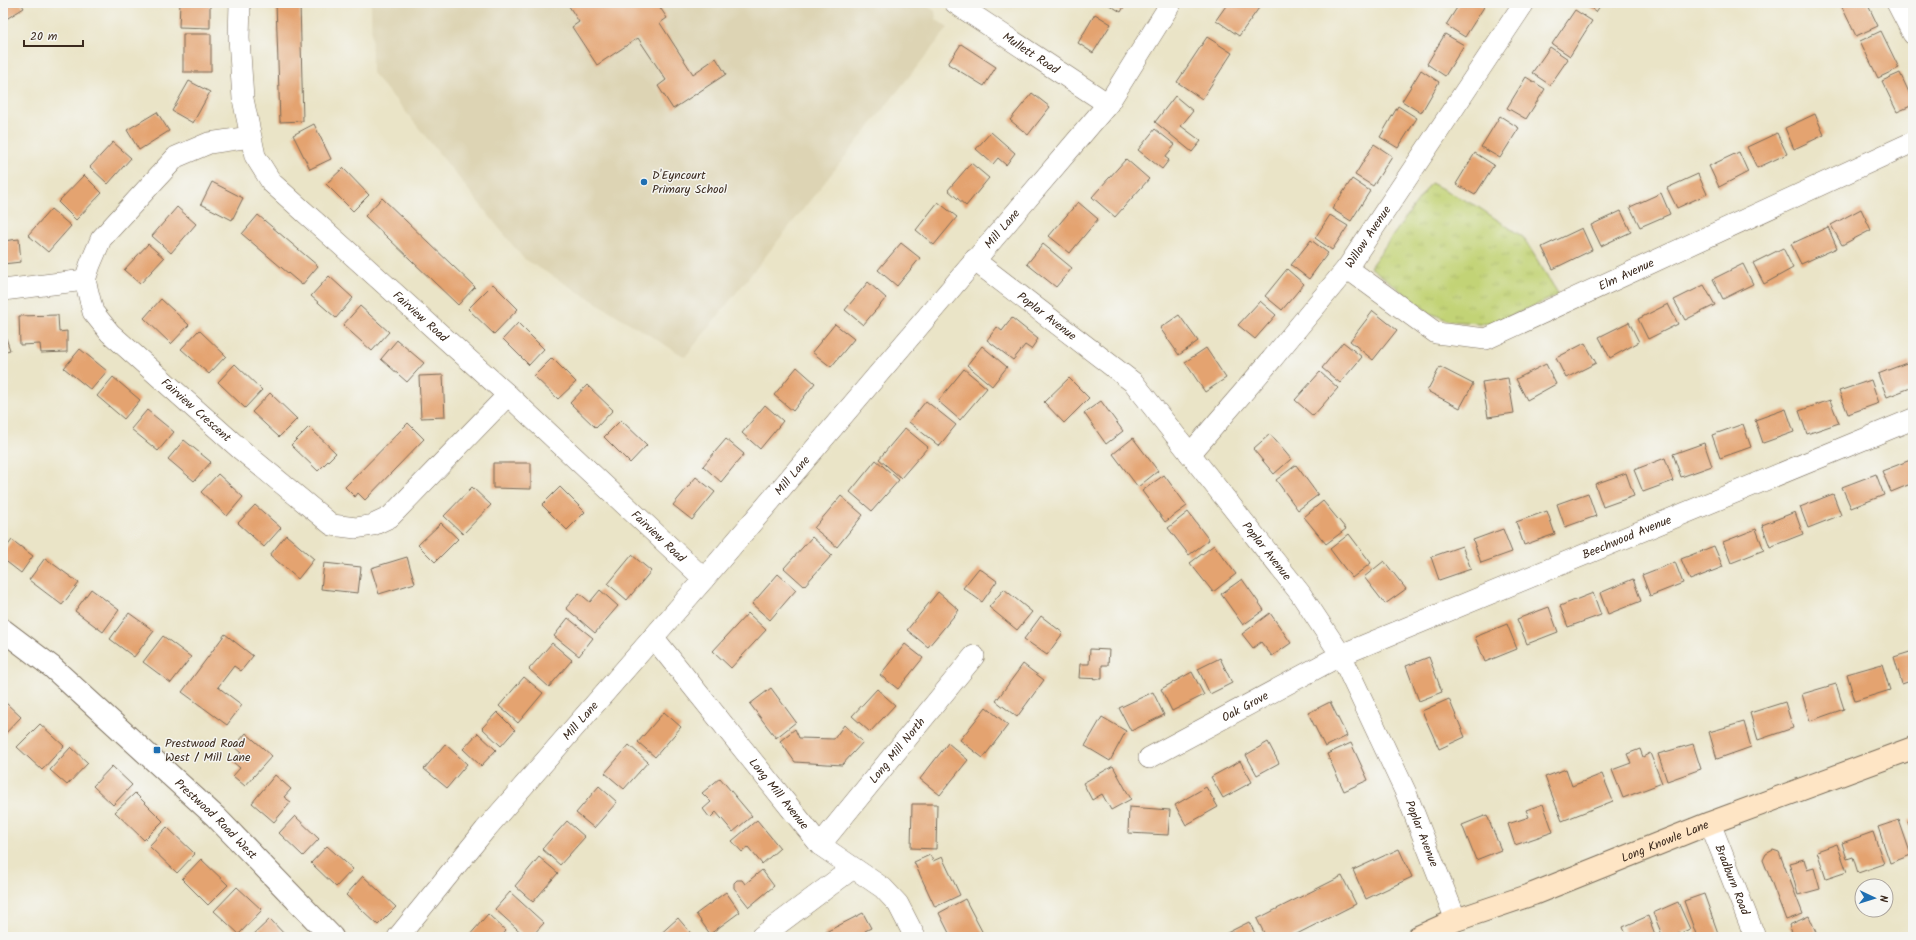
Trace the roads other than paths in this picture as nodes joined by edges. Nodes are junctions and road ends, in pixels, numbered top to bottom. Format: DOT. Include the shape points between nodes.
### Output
graph roads {
  1 [pos="240,3"];
  2 [pos="955,3"];
  3 [pos="1171,3"];
  4 [pos="1524,3"];
  5 [pos="1897,3"];
  6 [pos="1913,34"];
  7 [pos="1108,104"];
  8 [pos="250,137"];
  9 [pos="1913,142"];
  10 [pos="974,260"];
  11 [pos="1347,268"];
  12 [pos="85,280"];
  13 [pos="3,290"];
  14 [pos="508,395"];
  15 [pos="1913,419"];
  16 [pos="1190,454"];
  17 [pos="704,578"];
  18 [pos="3,630"];
  19 [pos="653,637"];
  20 [pos="1341,655"];
  21 [pos="974,656"];
  22 [pos="1913,748"];
  23 [pos="1149,758"];
  24 [pos="1710,823"];
  25 [pos="820,846"];
  26 [pos="853,868"];
  27 [pos="1456,920"];
  28 [pos="332,937"];
  29 [pos="398,937"];
  30 [pos="761,937"];
  31 [pos="915,937"];
  32 [pos="1418,937"];
  33 [pos="1755,937"];
  1 -- 8 [label="street, Fairview Road" via="242,99"];
  2 -- 7 [label="street, Mullett Road"];
  3 -- 7 [label="street, Mill Lane"];
  4 -- 11 [label="street, Willow Avenue"];
  5 -- 6 [label="street"];
  7 -- 10 [label="street, Mill Lane"];
  8 -- 12 [label="street" via="209,143 176,157 102,239"];
  8 -- 14 [label="street, Fairview Road" via="255,156 272,183"];
  9 -- 11 [label="street, Elm Avenue" via="1486,340 1436,333"];
  10 -- 16 [label="street, Poplar Avenue" via="1134,383"];
  10 -- 17 [label="street, Mill Lane"];
  11 -- 16 [label="street, Willow Avenue"];
  12 -- 13 [label="street"];
  12 -- 14 [label="street, Fairview Crescent" via="93,312 110,333 239,448 332,525 356,528 373,525 390,517"];
  14 -- 17 [label="street, Fairview Road"];
  15 -- 20 [label="street, Beechwood Avenue"];
  16 -- 20 [label="street, Poplar Avenue" via="1300,593"];
  17 -- 19 [label="street, Mill Lane"];
  18 -- 28 [label="street, Prestwood Road West" via="52,667 216,817"];
  19 -- 25 [label="street, Long Mill Avenue"];
  19 -- 29 [label="street, Mill Lane" via="485,830"];
  20 -- 23 [label="street, Oak Grove"];
  20 -- 27 [label="street, Poplar Avenue" via="1406,793"];
  21 -- 25 [label="street, Long Mill North"];
  22 -- 24 [label="main road, Long Knowle Lane"];
  24 -- 27 [label="main road, Long Knowle Lane" via="1533,894"];
  24 -- 33 [label="street, Bradburn Road"];
  25 -- 26 [label="street, Long Mill Avenue"];
  26 -- 30 [label="street"];
  26 -- 31 [label="street, Long Mill Avenue" via="883,888 898,904"];
  27 -- 32 [label="main road, Long Knowle Lane"];
}
